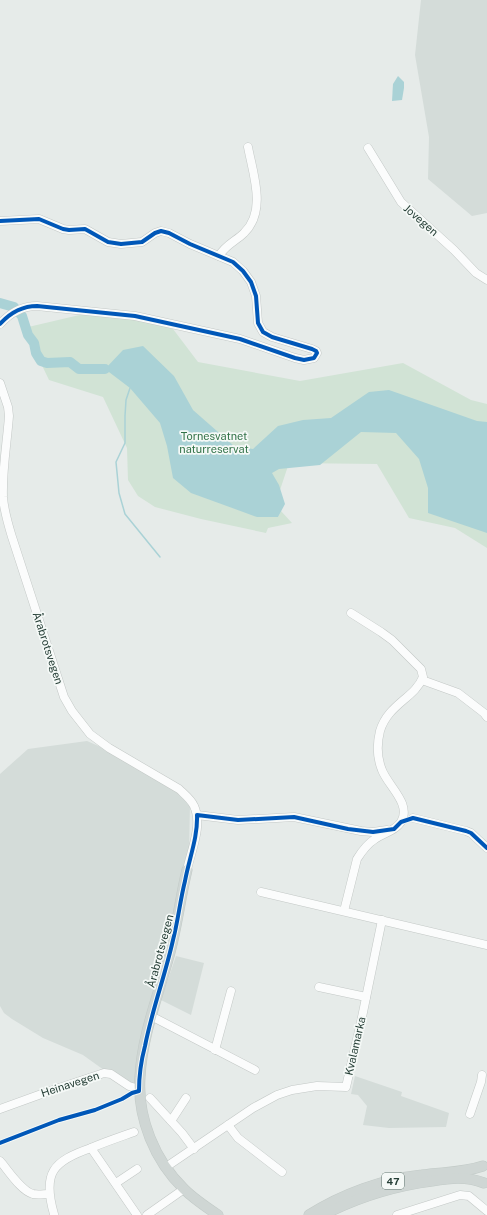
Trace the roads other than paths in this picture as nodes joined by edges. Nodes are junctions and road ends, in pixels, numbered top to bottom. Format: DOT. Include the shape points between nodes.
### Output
graph roads {
  1 [pos="248,147"];
  2 [pos="368,148"];
  3 [pos="0,221"];
  4 [pos="219,256"];
  5 [pos="487,280"];
  6 [pos="0,324"];
  7 [pos="0,384"];
  8 [pos="351,613"];
  9 [pos="422,680"];
  10 [pos="487,717"];
  11 [pos="197,815"];
  12 [pos="413,818"];
  13 [pos="394,829"];
  14 [pos="487,848"];
  15 [pos="187,870"];
  16 [pos="261,892"];
  17 [pos="344,911"];
  18 [pos="382,920"];
  19 [pos="487,945"];
  20 [pos="319,987"];
  21 [pos="231,991"];
  22 [pos="366,997"];
  23 [pos="151,1016"];
  24 [pos="215,1050"];
  25 [pos="255,1070"];
  26 [pos="481,1075"];
  27 [pos="139,1090"];
  28 [pos="150,1098"];
  29 [pos="186,1098"];
  30 [pos="0,1109"];
  31 [pos="470,1114"];
  32 [pos="171,1121"];
  33 [pos="228,1125"];
  34 [pos="134,1132"];
  35 [pos="91,1148"];
  36 [pos="194,1148"];
  37 [pos="0,1161"];
  38 [pos="485,1164"];
  39 [pos="166,1167"];
  40 [pos="137,1169"];
  41 [pos="282,1172"];
  42 [pos="116,1184"];
  43 [pos="485,1184"];
  44 [pos="184,1189"];
  45 [pos="49,1194"];
  46 [pos="487,1210"];
  47 [pos="54,1214"];
  48 [pos="137,1215"];
  49 [pos="147,1215"];
  50 [pos="218,1215"];
  51 [pos="309,1215"];
  52 [pos="323,1215"];
  53 [pos="397,1215"];
  1 -- 4 [label="street" via="257,200 256,215 244,233 222,250"];
  2 -- 5 [label="street, Jovegen" via="401,202 476,273"];
  3 -- 4 [label="street" via="39,219 62,229 86,229 108,242 121,244 142,242 161,231"];
  4 -- 6 [label="street" via="243,270 251,282 256,296 258,323 263,332 316,351 316,356 309,359 295,358 240,339 136,316 37,306 23,308"];
  7 -- 11 [label="street, Årabrotsvegen" via="10,416 3,480 6,516 64,697 90,734 179,789 188,797"];
  8 -- 9 [label="street" via="392,640 421,669"];
  9 -- 10 [label="street" via="458,693"];
  9 -- 13 [label="street" via="392,710 383,722 380,732 378,752 382,770 404,811 401,822"];
  11 -- 13 [label="street" via="238,820 294,817 361,831"];
  11 -- 15 [label="street, Årabrotsvegen"];
  12 -- 14 [label="street" via="466,831"];
  13 -- 17 [label="street" via="369,843 359,855"];
  15 -- 23 [label="main road, Årabrotsvegen" via="173,941"];
  16 -- 17 [label="street"];
  17 -- 18 [label="street"];
  18 -- 19 [label="street"];
  18 -- 22 [label="street, Kvalamarka"];
  20 -- 22 [label="street"];
  21 -- 24 [label="street"];
  22 -- 33 [label="street, Kvalamarka" via="346,1087 316,1086 292,1090 265,1101"];
  23 -- 24 [label="street"];
  23 -- 27 [label="main road, Årabrotsvegen" via="142,1058"];
  24 -- 25 [label="street"];
  26 -- 31 [label="street"];
  27 -- 30 [label="street, Heinavegen" via="111,1074 104,1073"];
  27 -- 39 [label="main road, Årabrotsvegen" via="148,1131 158,1156"];
  28 -- 32 [label="street"];
  29 -- 32 [label="street"];
  32 -- 36 [label="street"];
  33 -- 36 [label="street, Kvalamarka"];
  33 -- 41 [label="street" via="238,1138"];
  34 -- 35 [label="street"];
  35 -- 42 [label="street"];
  35 -- 45 [label="street" via="74,1154 59,1164 51,1176"];
  36 -- 39 [label="street, Kvalamarka"];
  37 -- 45 [label="street" via="28,1192"];
  38 -- 43 [label="main road, 47" via="480,1175"];
  38 -- 51 [label="main road, 47" via="465,1171 414,1176 377,1184"];
  39 -- 44 [label="main road, Årabrotsvegen"];
  40 -- 42 [label="street"];
  42 -- 48 [label="street"];
  43 -- 52 [label="main road, 47" via="474,1179 456,1178 405,1185 358,1198"];
  44 -- 49 [label="street"];
  44 -- 50 [label="main road, Årabrotsvegen"];
  45 -- 47 [label="street"];
  46 -- 53 [label="street" via="472,1198 460,1195"];
}
